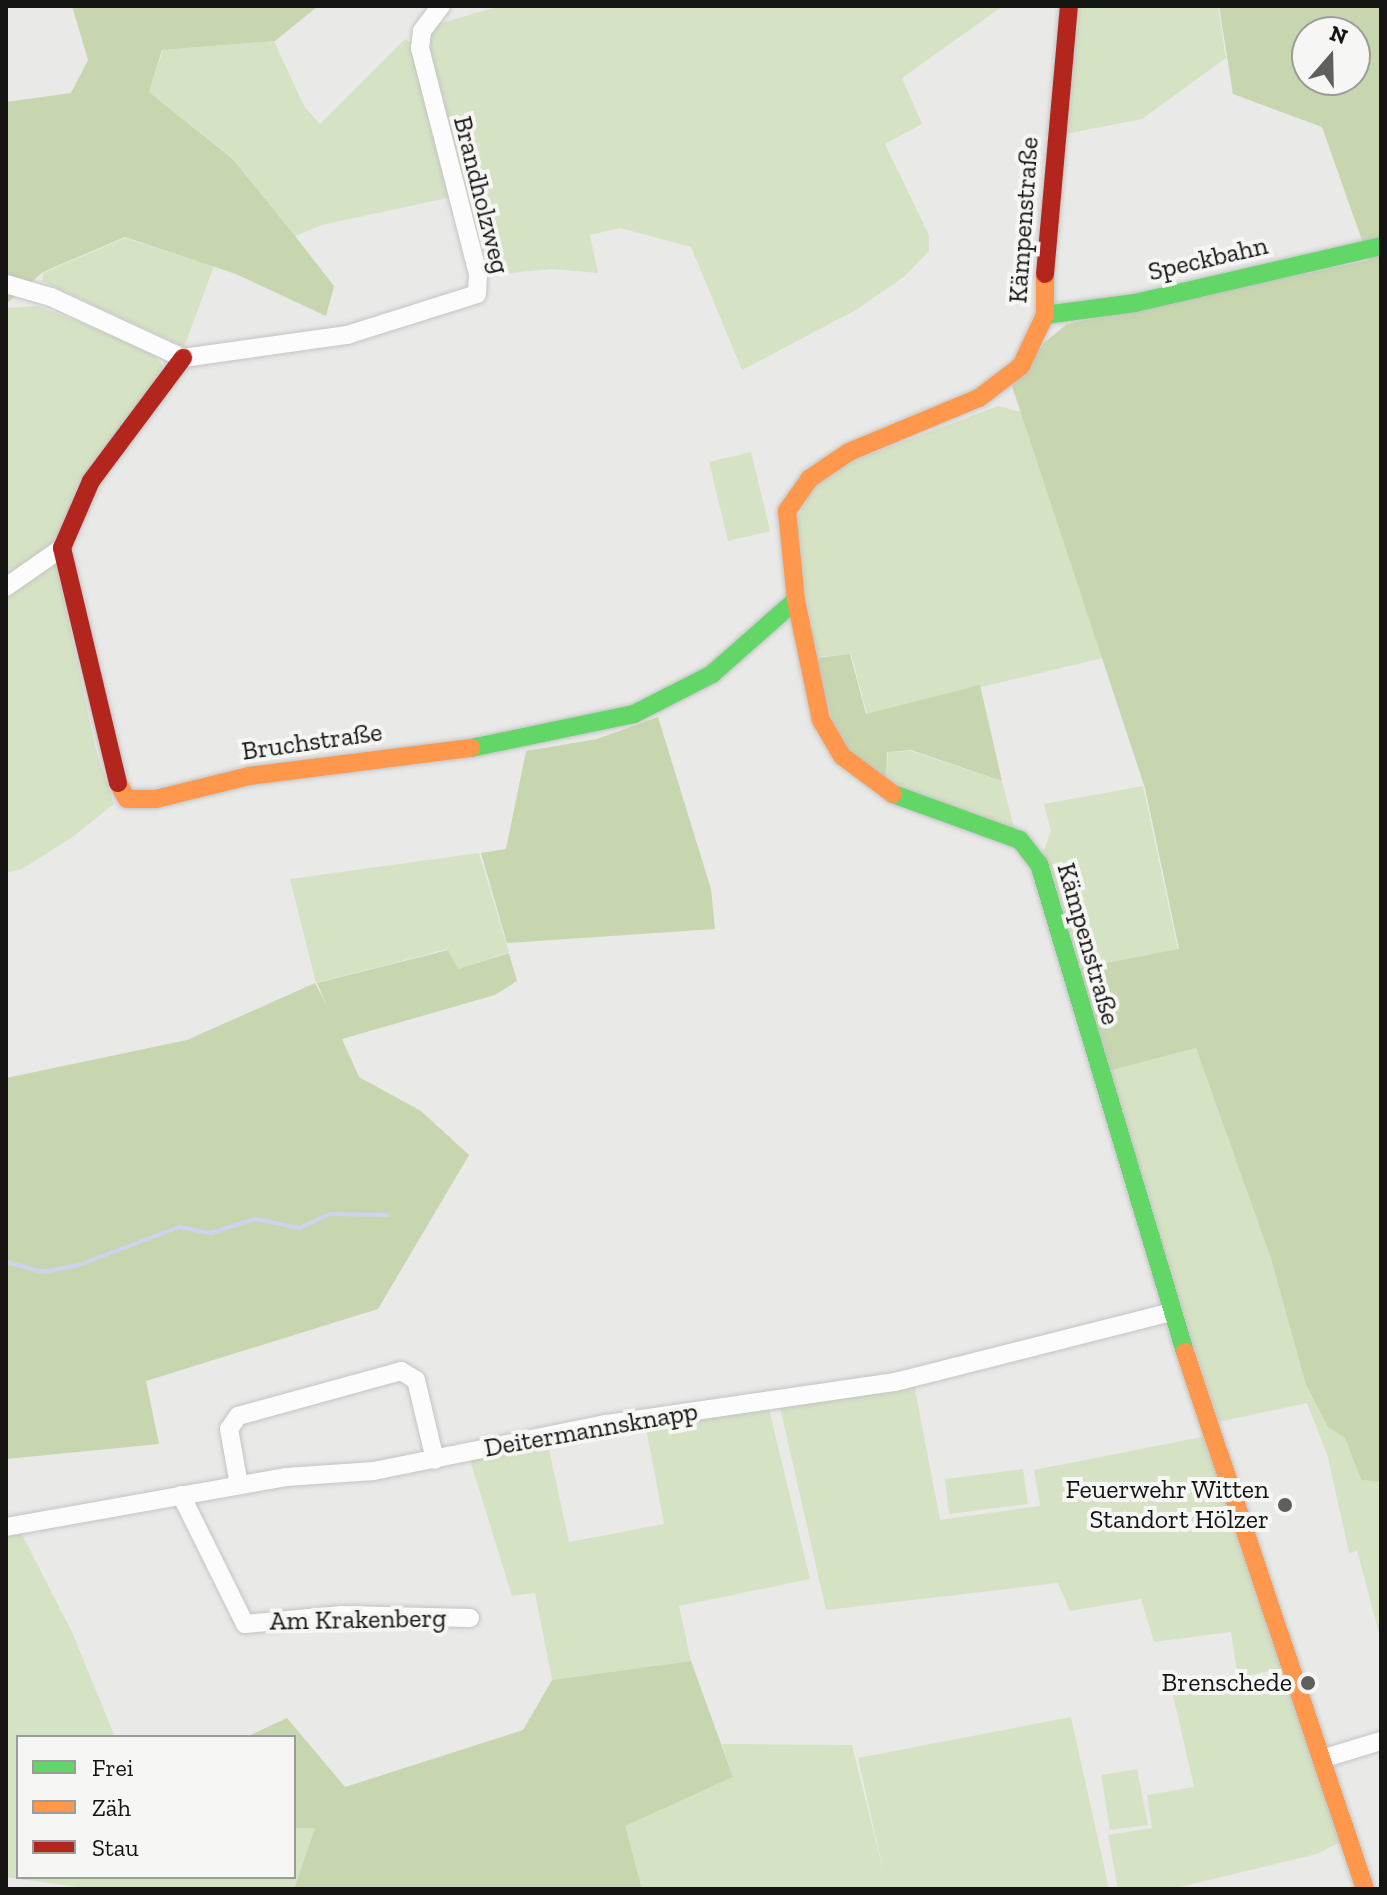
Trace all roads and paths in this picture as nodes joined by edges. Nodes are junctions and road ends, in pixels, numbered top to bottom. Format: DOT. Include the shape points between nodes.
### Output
graph roads {
  1 [pos="441,6"];
  2 [pos="1069,6"];
  3 [pos="1381,246"];
  4 [pos="6,284"];
  5 [pos="1045,315"];
  6 [pos="183,358"];
  7 [pos="62,548"];
  8 [pos="6,587"];
  9 [pos="796,600"];
  10 [pos="1171,1312"];
  11 [pos="435,1460"];
  12 [pos="239,1485"];
  13 [pos="181,1495"];
  14 [pos="6,1527"];
  15 [pos="470,1618"];
  16 [pos="1381,1741"];
  17 [pos="1325,1758"];
  18 [pos="1365,1889"];
  1 -- 6 [label="street, Brandholzweg" via="422,31 420,48 478,274 477,294 347,335"];
  2 -- 5 [label="street, Kämpenstraße" via="1045,250"];
  3 -- 5 [label="street, Speckbahn" via="1135,303"];
  4 -- 6 [label="street" via="51,297"];
  5 -- 9 [label="street, Kämpenstraße" via="1035,343 1003,384 825,465 790,499 787,532"];
  6 -- 7 [label="street" via="91,481"];
  7 -- 8 [label="street"];
  7 -- 9 [label="street, Bruchstraße" via="113,773 118,789 135,802 249,776 502,744 634,714 712,674"];
  9 -- 10 [label="street, Kämpenstraße" via="821,720 842,756 899,799 1020,840 1039,864"];
  10 -- 11 [label="street, Deitermannsknapp" via="895,1382 606,1424"];
  10 -- 17 [label="street, Kämpenstraße"];
  11 -- 12 [label="street, Deitermannsknapp"];
  11 -- 12 [label="street" via="416,1380 401,1371 233,1420 229,1429"];
  12 -- 13 [label="street, Deitermannsknapp"];
  13 -- 14 [label="street, Deitermannsknapp"];
  13 -- 15 [label="street, Am Krakenberg" via="245,1624 342,1615"];
  16 -- 17 [label="street"];
  17 -- 18 [label="street, Kämpenstraße"];
}
